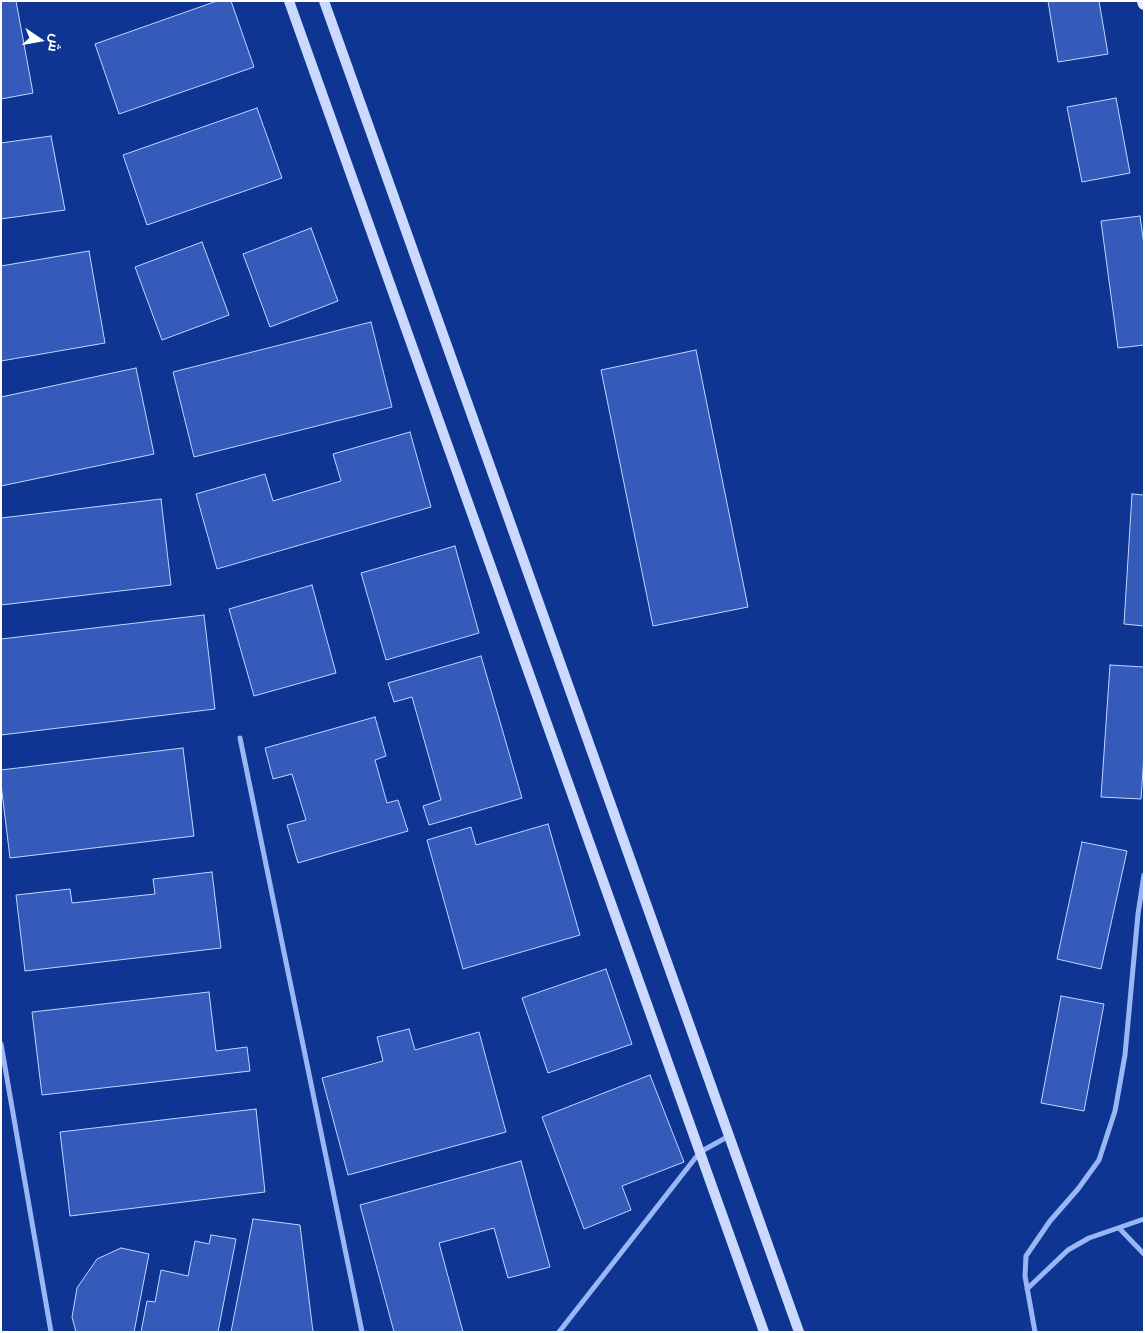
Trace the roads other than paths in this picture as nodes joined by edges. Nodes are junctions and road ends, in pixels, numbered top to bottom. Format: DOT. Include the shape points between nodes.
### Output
graph roads {
  1 [pos="288,1"];
  2 [pos="324,1"];
  3 [pos="240,738"];
  4 [pos="1144,875"];
  5 [pos="1,1044"];
  6 [pos="729,1136"];
  7 [pos="700,1152"];
  8 [pos="1144,1219"];
  9 [pos="1119,1228"];
  10 [pos="1144,1254"];
  11 [pos="1027,1289"];
  12 [pos="51,1332"];
  13 [pos="362,1332"];
  14 [pos="559,1332"];
  15 [pos="764,1332"];
  16 [pos="799,1332"];
  17 [pos="1035,1332"];
  1 -- 7 [label="street"];
  2 -- 6 [label="street"];
  3 -- 13 [label="street"];
  4 -- 11 [label="street" via="1125,1055 1115,1111 1099,1160 1026,1256"];
  5 -- 12 [label="street"];
  6 -- 7 [label="street"];
  6 -- 16 [label="street"];
  7 -- 14 [label="street"];
  7 -- 15 [label="street"];
  8 -- 9 [label="street"];
  9 -- 10 [label="street"];
  9 -- 11 [label="street" via="1089,1238 1068,1250"];
  11 -- 17 [label="street"];
}
